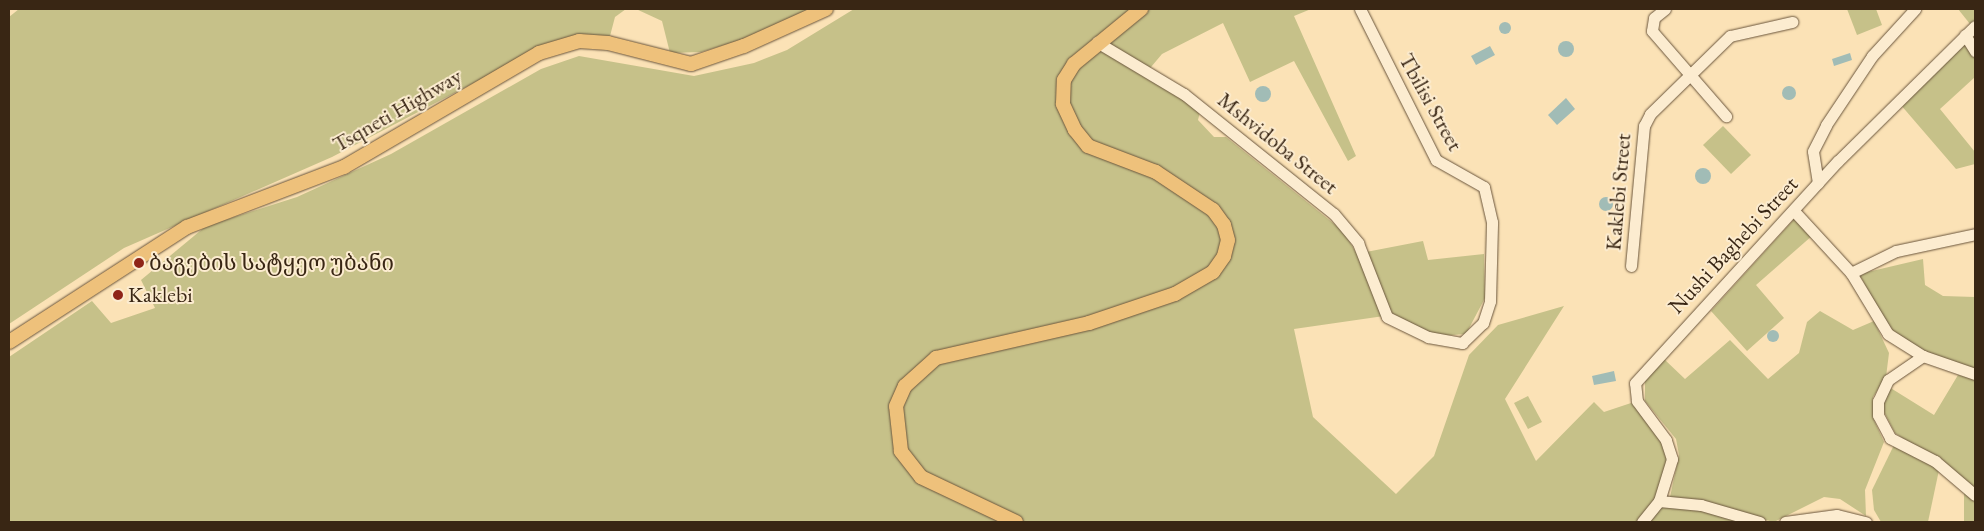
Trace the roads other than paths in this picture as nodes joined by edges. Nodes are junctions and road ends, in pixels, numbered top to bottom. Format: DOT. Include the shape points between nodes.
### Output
graph roads {
  1 [pos="826,9"];
  2 [pos="1141,9"];
  3 [pos="1360,9"];
  4 [pos="1665,9"];
  5 [pos="1915,9"];
  6 [pos="1792,22"];
  7 [pos="1975,26"];
  8 [pos="1965,35"];
  9 [pos="1097,42"];
  10 [pos="1975,51"];
  11 [pos="1688,72"];
  12 [pos="1726,116"];
  13 [pos="1818,183"];
  14 [pos="1794,211"];
  15 [pos="1975,234"];
  16 [pos="1631,266"];
  17 [pos="1851,273"];
  18 [pos="1387,317"];
  19 [pos="9,342"];
  20 [pos="1923,356"];
  21 [pos="1975,374"];
  22 [pos="1975,495"];
  23 [pos="1659,500"];
  24 [pos="1016,522"];
  25 [pos="1642,522"];
  26 [pos="1758,522"];
  27 [pos="1785,522"];
  28 [pos="1866,522"];
  1 -- 19 [label="main road, Tsqneti Highway" via="744,46 691,64 608,43 579,41 539,53 344,167 187,227"];
  2 -- 9 [label="main road"];
  3 -- 18 [label="street, Tbilisi Street" via="1436,160 1484,187 1492,222 1490,301 1483,323 1469,336 1462,342 1450,342 1408,330"];
  4 -- 11 [label="street" via="1654,18 1652,31"];
  5 -- 13 [label="street" via="1872,56 1812,150"];
  6 -- 11 [label="street, Kaklebi Street" via="1730,36"];
  7 -- 8 [label="street, Nushi Baghebi Street"];
  8 -- 10 [label="street"];
  8 -- 13 [label="street, Nushi Baghebi Street"];
  9 -- 18 [label="street, Mshvidoba Street" via="1184,94 1334,214 1358,243"];
  9 -- 24 [label="main road" via="1064,80 1063,104 1074,130 1088,146 1156,172 1188,189 1224,224 1228,240 1213,272 1175,294 1089,323 936,358 905,386 896,406 895,426 901,451 922,477"];
  11 -- 12 [label="street"];
  11 -- 16 [label="street, Kaklebi Street" via="1657,104 1644,126"];
  13 -- 14 [label="street, Nushi Baghebi Street"];
  14 -- 17 [label="street"];
  14 -- 23 [label="street, Nushi Baghebi Street" via="1635,383 1637,400 1666,440 1672,459"];
  15 -- 17 [label="street" via="1896,251"];
  17 -- 20 [label="street" via="1888,334"];
  20 -- 21 [label="street"];
  20 -- 22 [label="street" via="1888,380 1878,402 1878,416 1890,438 1934,461"];
  23 -- 25 [label="street, Nushi Baghebi Street"];
  23 -- 26 [label="street" via="1701,505"];
  27 -- 28 [label="street" via="1836,515"];
}
